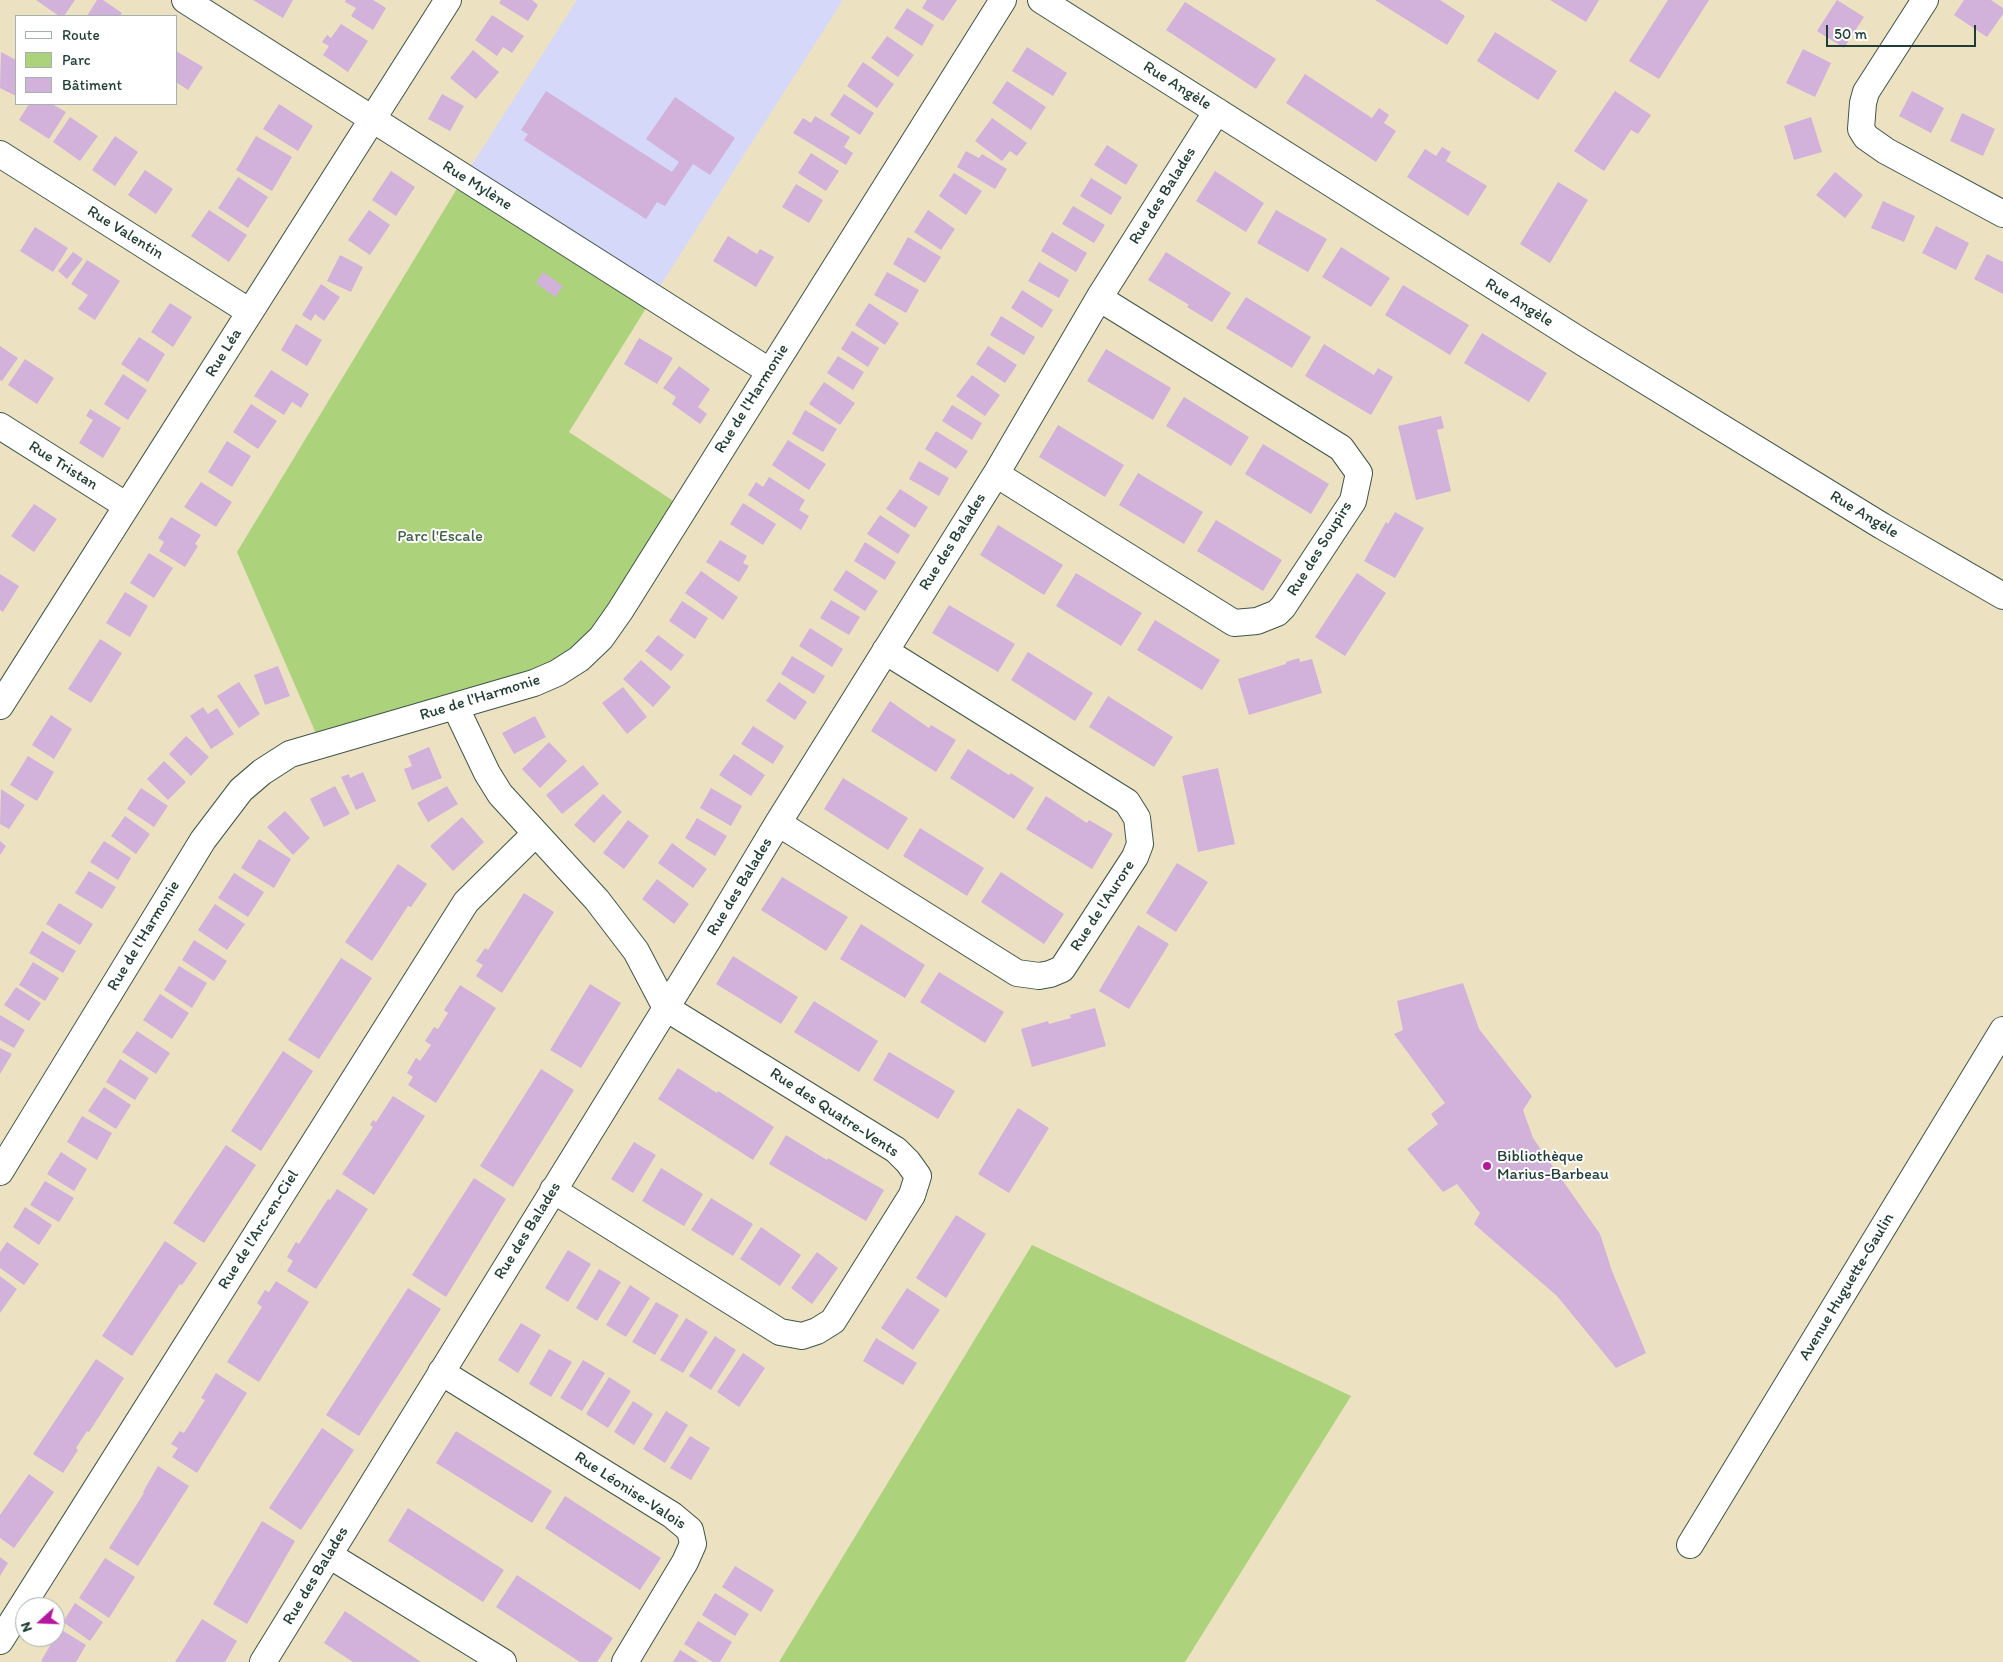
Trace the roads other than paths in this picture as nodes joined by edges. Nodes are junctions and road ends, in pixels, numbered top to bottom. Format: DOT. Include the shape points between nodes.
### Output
graph roads {
  1 [pos="185,0"];
  2 [pos="448,0"];
  3 [pos="1003,0"];
  4 [pos="1041,0"];
  5 [pos="1925,0"];
  6 [pos="1217,111"];
  7 [pos="372,119"];
  8 [pos="0,154"];
  9 [pos="2003,214"];
  10 [pos="1099,298"];
  11 [pos="250,312"];
  12 [pos="769,371"];
  13 [pos="0,426"];
  14 [pos="996,474"];
  15 [pos="126,506"];
  16 [pos="2003,596"];
  17 [pos="885,651"];
  18 [pos="1,700"];
  19 [pos="455,706"];
  20 [pos="778,823"];
  21 [pos="535,834"];
  22 [pos="666,1008"];
  23 [pos="2003,1030"];
  24 [pos="0,1172"];
  25 [pos="553,1190"];
  26 [pos="441,1372"];
  27 [pos="1690,1545"];
  28 [pos="329,1555"];
  29 [pos="0,1641"];
  30 [pos="263,1662"];
  31 [pos="503,1662"];
  32 [pos="625,1662"];
  1 -- 7 [label="street, Rue Mylène"];
  2 -- 7 [label="street, Rue Léa"];
  3 -- 12 [label="street, Rue de l'Harmonie"];
  4 -- 6 [label="street, Rue Angèle"];
  5 -- 9 [label="street" via="1866,92 1861,129 1866,137 1886,151"];
  6 -- 10 [label="street, Rue des Balades"];
  6 -- 16 [label="street, Rue Angèle" via="1590,348"];
  7 -- 11 [label="street, Rue Léa"];
  7 -- 12 [label="street, Rue Mylène"];
  8 -- 11 [label="street, Rue Valentin"];
  10 -- 14 [label="street, Rue des Balades"];
  10 -- 14 [label="street, Rue des Soupirs" via="1341,448 1359,473 1353,501 1284,608 1257,622 1234,623"];
  11 -- 15 [label="street, Rue Léa"];
  12 -- 19 [label="street, Rue de l'Harmonie" via="601,638 579,659 557,673"];
  13 -- 15 [label="street, Rue Tristan"];
  14 -- 17 [label="street, Rue des Balades"];
  15 -- 18 [label="street, Rue Léa"];
  17 -- 20 [label="street, Rue des Balades"];
  17 -- 20 [label="street, Rue de l'Aurore" via="1128,802 1138,818 1140,844 1135,857 1062,968 1039,976 1017,973"];
  19 -- 21 [label="street" via="500,794"];
  19 -- 24 [label="street, Rue de l'Harmonie" via="290,754 241,790 203,840"];
  20 -- 22 [label="street, Rue des Balades"];
  21 -- 22 [label="street" via="597,900 636,951"];
  21 -- 29 [label="street, Rue de l'Arc-en-Ciel" via="466,902"];
  22 -- 25 [label="street, Rue des Balades"];
  22 -- 25 [label="street, Rue des Quatre-Vents" via="896,1150 918,1176 912,1195 833,1321 802,1336 780,1332"];
  23 -- 27 [label="street, Avenue Huguette-Gaulin"];
  25 -- 26 [label="street, Rue des Balades"];
  26 -- 28 [label="street, Rue des Balades"];
  26 -- 32 [label="street, Rue Léonise-Valois" via="672,1515 690,1530 693,1544 686,1562"];
  28 -- 30 [label="street, Rue des Balades"];
  28 -- 31 [label="street"];
}
